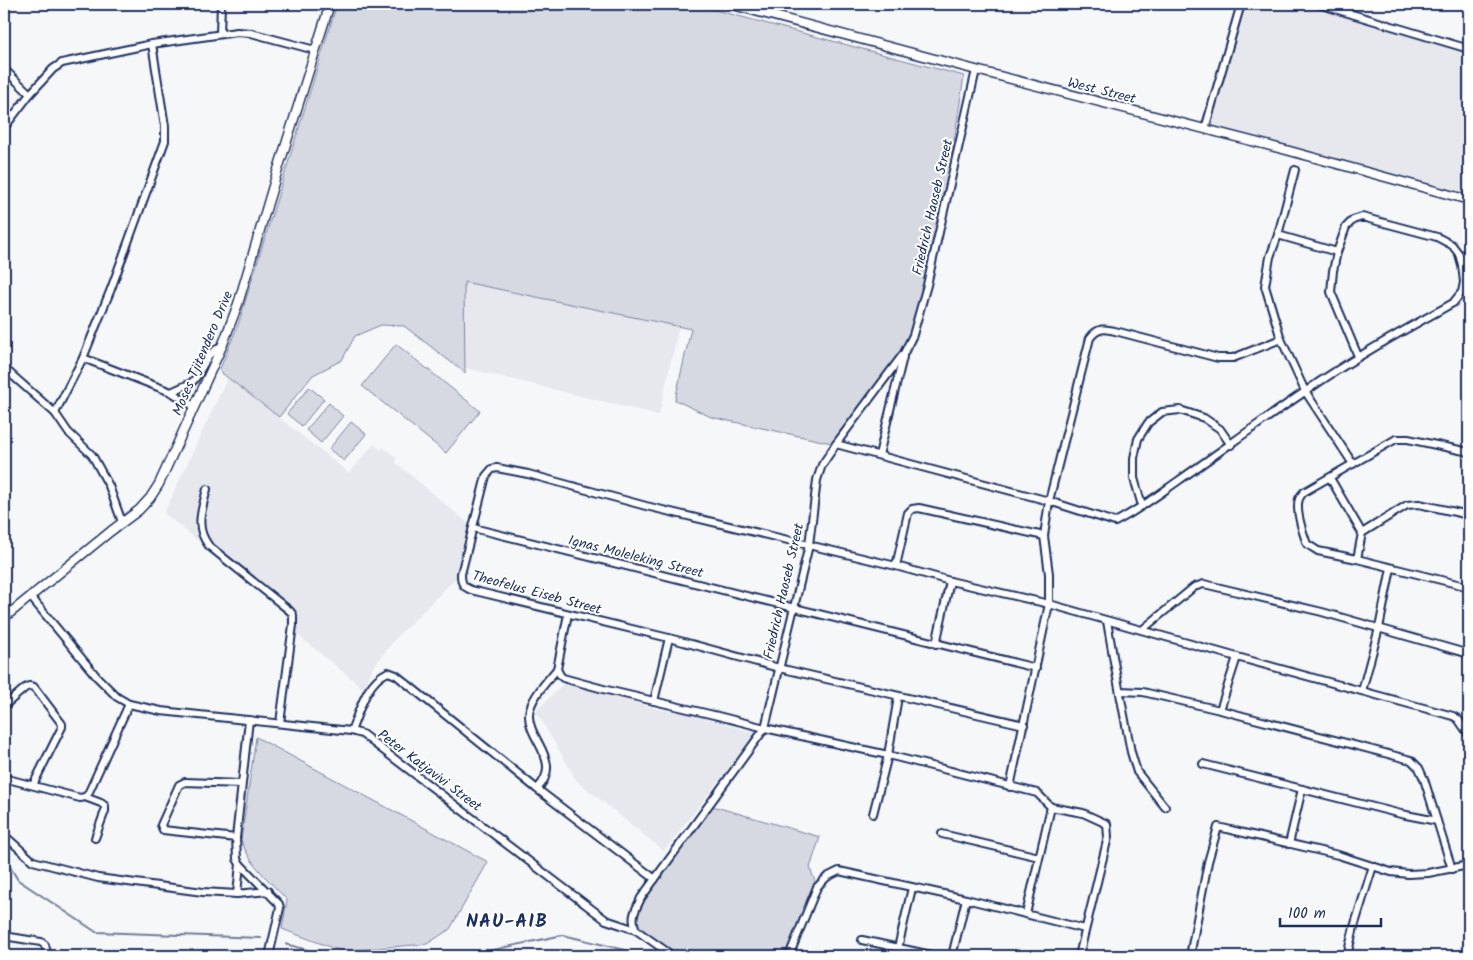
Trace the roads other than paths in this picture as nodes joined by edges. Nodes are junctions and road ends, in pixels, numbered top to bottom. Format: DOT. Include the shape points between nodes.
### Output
graph roads {
  1 [pos="222,4"];
  2 [pos="330,4"];
  3 [pos="729,4"];
  4 [pos="1241,4"];
  5 [pos="1318,4"];
  6 [pos="220,34"];
  7 [pos="152,44"];
  8 [pos="1469,49"];
  9 [pos="316,50"];
  10 [pos="4,69"];
  11 [pos="976,70"];
  12 [pos="30,94"];
  13 [pos="4,128"];
  14 [pos="1205,128"];
  15 [pos="1295,170"];
  16 [pos="1469,200"];
  17 [pos="1278,235"];
  18 [pos="1337,252"];
  19 [pos="1281,339"];
  20 [pos="223,344"];
  21 [pos="904,353"];
  22 [pos="1358,356"];
  23 [pos="83,358"];
  24 [pos="4,368"];
  25 [pos="1306,391"];
  26 [pos="171,392"];
  27 [pos="194,406"];
  28 [pos="55,414"];
  29 [pos="836,444"];
  30 [pos="1231,445"];
  31 [pos="1469,452"];
  32 [pos="879,455"];
  33 [pos="1353,464"];
  34 [pos="1330,478"];
  35 [pos="207,489"];
  36 [pos="1049,501"];
  37 [pos="1142,506"];
  38 [pos="1469,516"];
  39 [pos="122,522"];
  40 [pos="474,528"];
  41 [pos="1362,533"];
  42 [pos="1044,536"];
  43 [pos="809,545"];
  44 [pos="1357,559"];
  45 [pos="896,566"];
  46 [pos="1391,568"];
  47 [pos="950,581"];
  48 [pos="1469,587"];
  49 [pos="30,596"];
  50 [pos="1049,604"];
  51 [pos="793,608"];
  52 [pos="7,612"];
  53 [pos="568,614"];
  54 [pos="4,618"];
  55 [pos="1108,621"];
  56 [pos="1379,628"];
  57 [pos="1142,630"];
  58 [pos="668,638"];
  59 [pos="936,644"];
  60 [pos="1469,654"];
  61 [pos="1237,657"];
  62 [pos="778,668"];
  63 [pos="1036,668"];
  64 [pos="556,669"];
  65 [pos="1120,691"];
  66 [pos="1362,691"];
  67 [pos="898,697"];
  68 [pos="654,701"];
  69 [pos="129,704"];
  70 [pos="4,706"];
  71 [pos="1220,710"];
  72 [pos="249,720"];
  73 [pos="280,723"];
  74 [pos="1024,725"];
  75 [pos="765,728"];
  76 [pos="350,731"];
  77 [pos="1469,735"];
  78 [pos="888,755"];
  79 [pos="1203,764"];
  80 [pos="4,778"];
  81 [pos="242,784"];
  82 [pos="33,785"];
  83 [pos="1010,787"];
  84 [pos="537,789"];
  85 [pos="1302,789"];
  86 [pos="85,797"];
  87 [pos="1051,807"];
  88 [pos="1165,807"];
  89 [pos="873,814"];
  90 [pos="1437,821"];
  91 [pos="942,834"];
  92 [pos="4,835"];
  93 [pos="96,838"];
  94 [pos="236,838"];
  95 [pos="1289,844"];
  96 [pos="1039,857"];
  97 [pos="240,864"];
  98 [pos="1469,865"];
  99 [pos="1373,866"];
  100 [pos="1452,869"];
  101 [pos="655,879"];
  102 [pos="912,888"];
  103 [pos="268,891"];
  104 [pos="237,894"];
  105 [pos="966,899"];
  106 [pos="1026,914"];
  107 [pos="636,930"];
  108 [pos="1085,930"];
  109 [pos="4,936"];
  110 [pos="862,940"];
  111 [pos="898,948"];
  112 [pos="48,956"];
  113 [pos="269,956"];
  114 [pos="673,956"];
  115 [pos="789,956"];
  116 [pos="936,956"];
  117 [pos="952,956"];
  118 [pos="1079,956"];
  119 [pos="1190,956"];
  120 [pos="1347,956"];
  1 -- 6 [label="street"];
  2 -- 9 [label="street, Moses Tjitendero Drive"];
  3 -- 11 [label="street, West Street"];
  4 -- 14 [label="street"];
  5 -- 8 [label="street"];
  6 -- 7 [label="street"];
  6 -- 9 [label="street" via="251,33"];
  7 -- 12 [label="street" via="62,63"];
  7 -- 23 [label="street" via="164,141"];
  9 -- 20 [label="street, Moses Tjitendero Drive"];
  10 -- 12 [label="street"];
  11 -- 14 [label="street, West Street"];
  11 -- 21 [label="street, Friedrich Haoseb Street" via="927,285 914,335"];
  12 -- 13 [label="street"];
  14 -- 16 [label="street, West Street"];
  15 -- 17 [label="street"];
  17 -- 18 [label="street"];
  17 -- 19 [label="street" via="1265,286"];
  18 -- 22 [label="street" via="1332,292"];
  18 -- 22 [label="street" via="1346,227 1362,217 1438,237 1452,245 1462,265 1462,292 1453,303"];
  19 -- 25 [label="street"];
  19 -- 36 [label="street" via="1233,358 1218,358 1119,332 1103,329 1095,332 1090,338"];
  20 -- 26 [label="street" via="209,355 196,379"];
  20 -- 27 [label="street, Moses Tjitendero Drive"];
  21 -- 29 [label="street, Friedrich Haoseb Street"];
  21 -- 32 [label="street"];
  22 -- 25 [label="street"];
  23 -- 26 [label="street"];
  23 -- 28 [label="street"];
  24 -- 28 [label="street"];
  25 -- 30 [label="street"];
  25 -- 33 [label="street"];
  26 -- 27 [label="street"];
  27 -- 39 [label="street, Moses Tjitendero Drive" via="159,484 139,510"];
  28 -- 39 [label="street" via="92,455 109,486"];
  29 -- 32 [label="street"];
  29 -- 43 [label="street, Friedrich Haoseb Street" via="822,465"];
  30 -- 37 [label="street"];
  30 -- 37 [label="street" via="1220,429 1204,418 1180,410 1162,412 1148,423 1138,439 1134,478"];
  31 -- 33 [label="street" via="1396,439"];
  32 -- 36 [label="street"];
  33 -- 34 [label="street"];
  34 -- 41 [label="street"];
  34 -- 44 [label="street" via="1304,492 1299,499 1301,526 1307,544 1318,551"];
  35 -- 73 [label="street" via="200,518 205,541 293,615"];
  36 -- 37 [label="street" via="1115,522"];
  36 -- 42 [label="street"];
  38 -- 41 [label="street" via="1419,504 1407,505"];
  39 -- 49 [label="street, Moses Tjitendero Drive"];
  40 -- 43 [label="street, Theofelus Eiseb Street" via="486,476 497,468"];
  40 -- 51 [label="street, Ignas Moleleking Street"];
  40 -- 53 [label="street, Theofelus Eiseb Street" via="461,574 465,588"];
  41 -- 44 [label="street"];
  42 -- 45 [label="street" via="912,508 908,513"];
  42 -- 50 [label="street"];
  43 -- 45 [label="street, Theofelus Eiseb Street"];
  43 -- 51 [label="street, Friedrich Haoseb Street"];
  44 -- 46 [label="street"];
  45 -- 47 [label="street, Theofelus Eiseb Street"];
  46 -- 48 [label="street"];
  46 -- 56 [label="street"];
  47 -- 50 [label="street, Theofelus Eiseb Street"];
  47 -- 59 [label="street"];
  49 -- 52 [label="street, Moses Tjitendero Drive"];
  49 -- 69 [label="street, Peter Katjavivi Street" via="97,677"];
  50 -- 55 [label="street, Theofelus Eiseb Street"];
  50 -- 63 [label="street"];
  51 -- 59 [label="street, Ignas Moleleking Street"];
  51 -- 62 [label="street, Friedrich Haoseb Street"];
  52 -- 54 [label="street, Moses Tjitendero Drive"];
  53 -- 58 [label="street, Theofelus Eiseb Street"];
  53 -- 64 [label="street"];
  55 -- 57 [label="street, Theofelus Eiseb Street"];
  55 -- 65 [label="street"];
  56 -- 57 [label="street" via="1204,584 1194,587"];
  56 -- 60 [label="street"];
  56 -- 66 [label="street"];
  57 -- 61 [label="street, Theofelus Eiseb Street"];
  58 -- 62 [label="street, Theofelus Eiseb Street"];
  58 -- 68 [label="street"];
  59 -- 63 [label="street, Ignas Moleleking Street"];
  61 -- 66 [label="street, Theofelus Eiseb Street"];
  61 -- 71 [label="street"];
  62 -- 67 [label="street, Theofelus Eiseb Street"];
  62 -- 75 [label="street, Friedrich Haoseb Street"];
  63 -- 74 [label="street"];
  64 -- 68 [label="street" via="564,678"];
  64 -- 84 [label="street" via="540,690 528,715 546,759 546,774"];
  65 -- 71 [label="street" via="1143,692"];
  65 -- 88 [label="street" via="1137,772"];
  66 -- 77 [label="street, Theofelus Eiseb Street" via="1453,716"];
  67 -- 74 [label="street, Theofelus Eiseb Street"];
  67 -- 78 [label="street"];
  68 -- 75 [label="street"];
  69 -- 72 [label="street, Peter Katjavivi Street" via="161,711"];
  69 -- 86 [label="street"];
  70 -- 82 [label="street" via="29,686 62,724"];
  71 -- 90 [label="street" via="1410,760 1424,779"];
  72 -- 73 [label="street, Peter Katjavivi Street"];
  72 -- 81 [label="street"];
  73 -- 76 [label="street, Peter Katjavivi Street"];
  74 -- 83 [label="street"];
  75 -- 78 [label="street"];
  75 -- 101 [label="street, Friedrich Haoseb Street"];
  76 -- 84 [label="street" via="372,683 388,672 396,675"];
  76 -- 107 [label="street, Peter Katjavivi Street" via="373,742 606,920"];
  78 -- 83 [label="street"];
  78 -- 89 [label="street"];
  79 -- 85 [label="street"];
  80 -- 82 [label="street"];
  81 -- 94 [label="street"];
  81 -- 94 [label="street" via="182,783 161,825 163,830"];
  82 -- 86 [label="street"];
  83 -- 87 [label="street" via="1037,793"];
  84 -- 101 [label="street"];
  85 -- 90 [label="street"];
  85 -- 95 [label="street"];
  86 -- 93 [label="street" via="105,806"];
  87 -- 96 [label="street"];
  87 -- 108 [label="street" via="1083,813 1107,824 1108,837"];
  90 -- 100 [label="street"];
  91 -- 96 [label="street"];
  92 -- 104 [label="street" via="33,860 98,878"];
  94 -- 97 [label="street"];
  95 -- 99 [label="street"];
  95 -- 119 [label="street" via="1218,827"];
  96 -- 106 [label="street"];
  97 -- 103 [label="street"];
  97 -- 104 [label="street"];
  98 -- 100 [label="street"];
  99 -- 100 [label="street" via="1408,874"];
  99 -- 120 [label="street"];
  101 -- 107 [label="street, Friedrich Haoseb Street" via="633,915"];
  102 -- 105 [label="street"];
  102 -- 111 [label="street"];
  102 -- 115 [label="street" via="839,871 827,877 817,887"];
  103 -- 104 [label="street"];
  103 -- 113 [label="street" via="280,904"];
  105 -- 106 [label="street"];
  105 -- 117 [label="street"];
  106 -- 108 [label="street"];
  107 -- 114 [label="street, Peter Katjavivi Street"];
  108 -- 118 [label="street"];
  109 -- 112 [label="street" via="41,942"];
  110 -- 111 [label="street"];
  111 -- 116 [label="street"];
}
